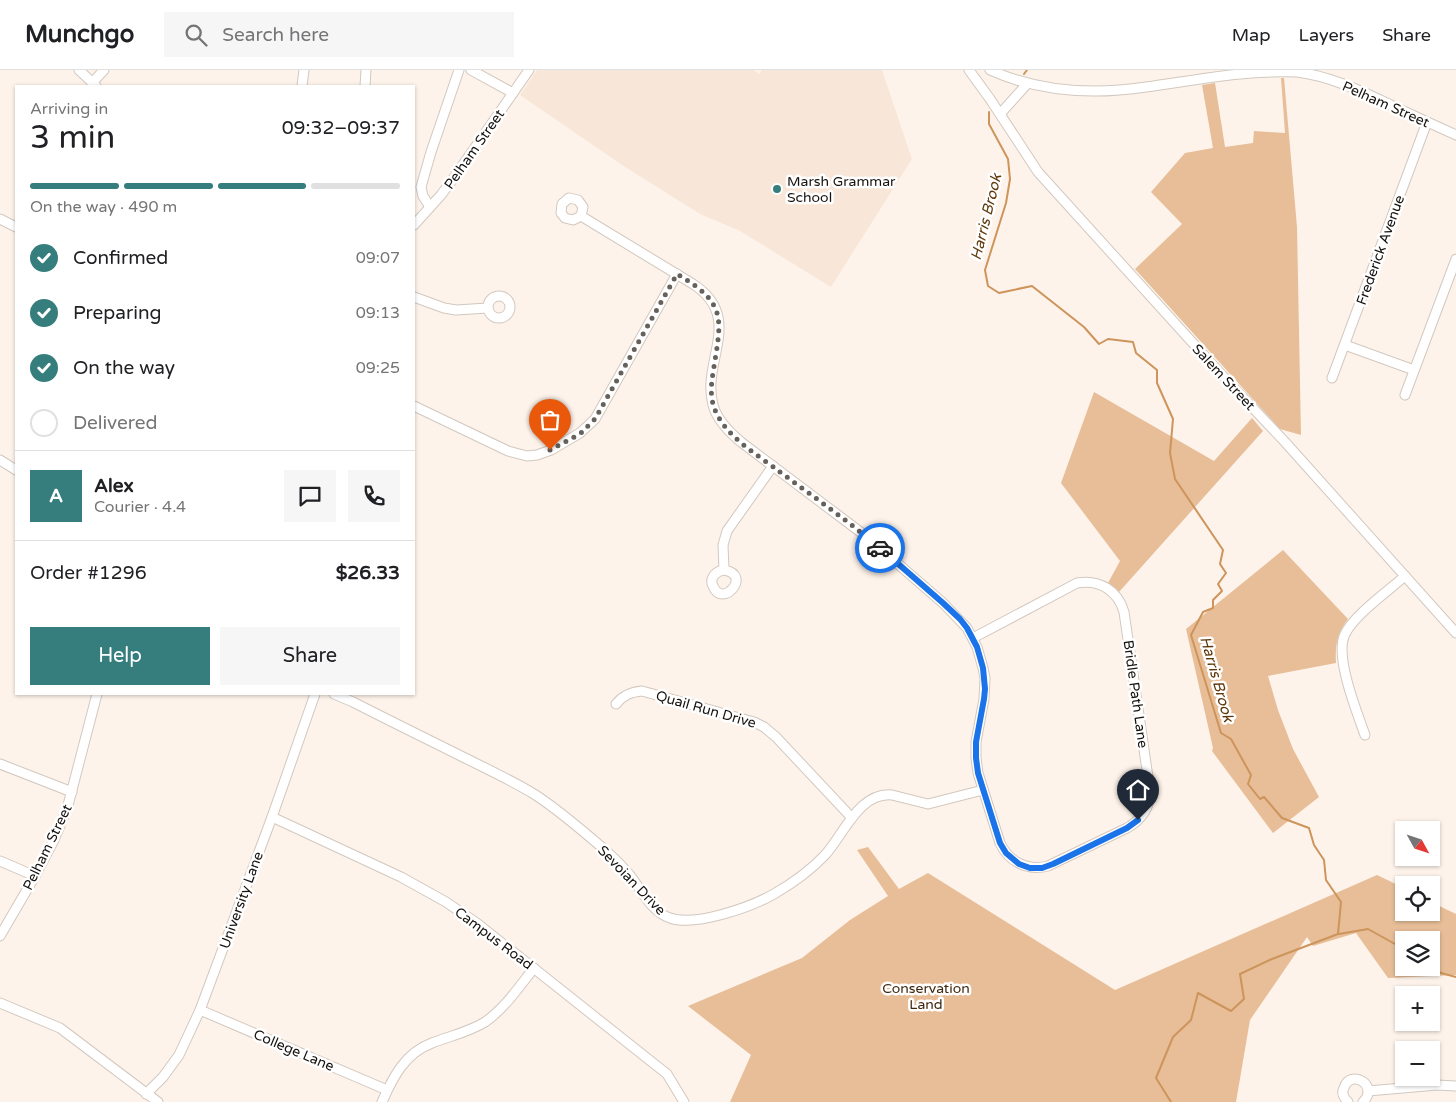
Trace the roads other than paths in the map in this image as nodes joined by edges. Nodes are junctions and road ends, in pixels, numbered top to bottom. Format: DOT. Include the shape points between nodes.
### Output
graph roads {
  1 [pos="79,70"];
  2 [pos="104,70"];
  3 [pos="304,70"];
  4 [pos="366,70"];
  5 [pos="459,70"];
  6 [pos="471,70"];
  7 [pos="529,70"];
  8 [pos="969,70"];
  9 [pos="990,70"];
  10 [pos="1027,84"];
  11 [pos="94,85"];
  12 [pos="302,85"];
  13 [pos="365,85"];
  14 [pos="513,93"];
  15 [pos="1000,114"];
  16 [pos="1427,122"];
  17 [pos="1456,135"];
  18 [pos="430,207"];
  19 [pos="581,216"];
  20 [pos="0,219"];
  21 [pos="415,224"];
  22 [pos="15,226"];
  23 [pos="1456,259"];
  24 [pos="677,274"];
  25 [pos="415,297"];
  26 [pos="488,308"];
  27 [pos="1345,345"];
  28 [pos="1414,370"];
  29 [pos="1332,378"];
  30 [pos="1405,395"];
  31 [pos="415,406"];
  32 [pos="0,460"];
  33 [pos="773,466"];
  34 [pos="15,469"];
  35 [pos="724,570"];
  36 [pos="1405,576"];
  37 [pos="1456,633"];
  38 [pos="973,638"];
  39 [pos="97,695"];
  40 [pos="315,695"];
  41 [pos="336,695"];
  42 [pos="616,704"];
  43 [pos="1365,735"];
  44 [pos="0,764"];
  45 [pos="983,790"];
  46 [pos="72,792"];
  47 [pos="272,816"];
  48 [pos="852,818"];
  49 [pos="0,861"];
  50 [pos="35,876"];
  51 [pos="0,936"];
  52 [pos="534,968"];
  53 [pos="0,1003"];
  54 [pos="200,1010"];
  55 [pos="1456,1086"];
  56 [pos="387,1090"];
  57 [pos="1368,1091"];
  58 [pos="146,1094"];
  59 [pos="158,1102"];
  60 [pos="382,1102"];
  61 [pos="684,1102"];
  62 [pos="1348,1102"];
  63 [pos="1363,1102"];
  1 -- 11 [label="street"];
  2 -- 11 [label="street"];
  3 -- 12 [label="street"];
  4 -- 13 [label="street"];
  5 -- 18 [label="street" via="422,182 421,192"];
  6 -- 14 [label="street"];
  7 -- 14 [label="street, Pelham Street"];
  8 -- 15 [label="street, Salem Street"];
  9 -- 10 [label="street, Pelham Street"];
  10 -- 15 [label="street"];
  10 -- 16 [label="street, Pelham Street" via="1075,91 1120,91 1240,72 1298,72 1346,85"];
  14 -- 18 [label="street, Pelham Street"];
  15 -- 36 [label="street, Salem Street" via="1044,179"];
  16 -- 17 [label="street, Pelham Street"];
  16 -- 27 [label="street, Frederick Avenue"];
  18 -- 21 [label="street, Pelham Street"];
  19 -- 24 [label="street, Bridle Path Lane"];
  20 -- 22 [label="street"];
  23 -- 28 [label="street"];
  24 -- 31 [label="street" via="595,419 580,434 550,450 532,456 513,453"];
  24 -- 33 [label="street, Bridle Path Lane" via="704,292 718,317 712,404 730,432"];
  25 -- 26 [label="street" via="456,310"];
  27 -- 28 [label="street"];
  27 -- 29 [label="street, Frederick Avenue"];
  28 -- 30 [label="street"];
  32 -- 34 [label="street"];
  33 -- 35 [label="street" via="727,531 723,545"];
  33 -- 38 [label="street, Bridle Path Lane" via="948,606"];
  36 -- 37 [label="street, Salem Street"];
  36 -- 43 [label="street" via="1354,620 1342,641 1347,679"];
  38 -- 45 [label="street, Bridle Path Lane" via="985,678 975,750"];
  38 -- 45 [label="street, Bridle Path Lane" via="1078,584 1096,583 1112,592 1124,612 1150,791 1146,809 1135,824 1053,864 1036,868 1019,864 1006,853"];
  39 -- 46 [label="street, Pelham Street"];
  40 -- 47 [label="street, University Lane"];
  41 -- 48 [label="street, Sevoian Drive" via="536,795 609,853 650,903 669,918 691,920 726,913 771,895 815,864"];
  42 -- 48 [label="street, Quail Run Drive" via="624,696 642,691 759,724 776,737"];
  44 -- 46 [label="street"];
  45 -- 48 [label="street, Sevoian Drive" via="928,804 882,795 868,802"];
  46 -- 50 [label="street, Pelham Street"];
  47 -- 52 [label="street, Campus Road" via="446,902"];
  47 -- 54 [label="street, University Lane"];
  49 -- 50 [label="street"];
  50 -- 51 [label="street, Pelham Street"];
  52 -- 56 [label="street" via="508,1000 485,1021 467,1032 423,1046 408,1057"];
  52 -- 61 [label="street, Campus Road" via="667,1074"];
  53 -- 58 [label="street" via="60,1028"];
  54 -- 56 [label="street, College Lane"];
  54 -- 58 [label="street, University Lane" via="179,1055"];
  55 -- 57 [label="street"];
  56 -- 60 [label="street"];
  57 -- 62 [label="street" via="1363,1081 1347,1082 1343,1095"];
  57 -- 63 [label="street"];
  58 -- 59 [label="street"];
}
